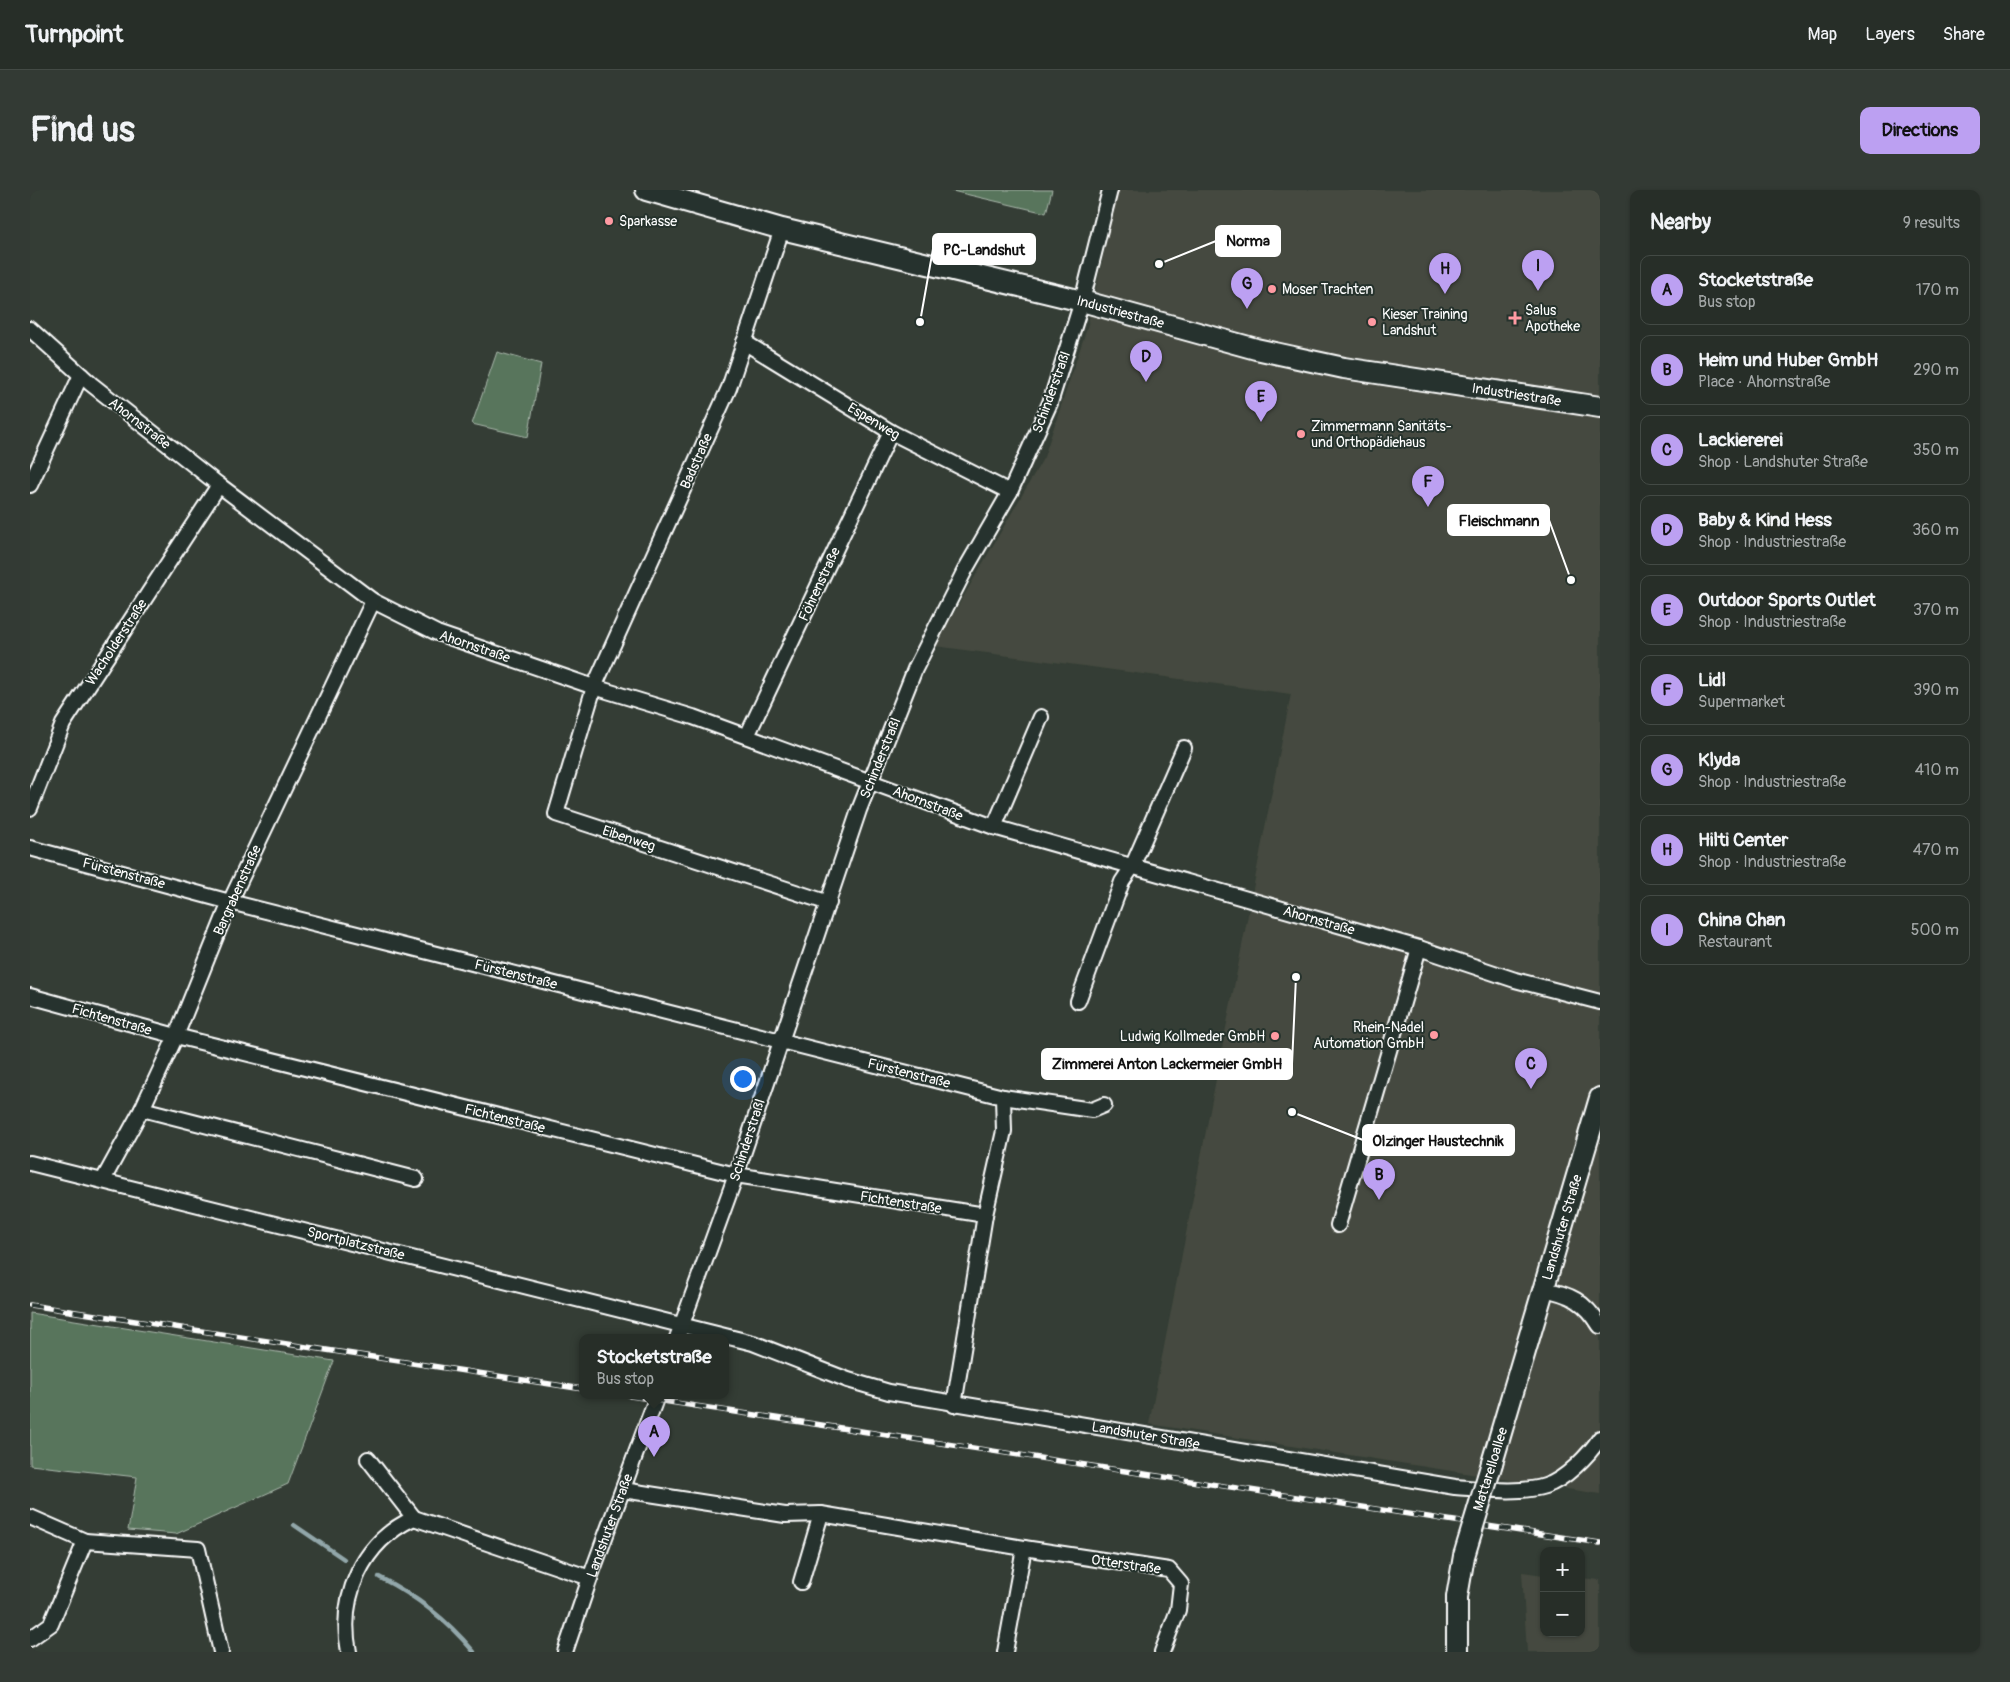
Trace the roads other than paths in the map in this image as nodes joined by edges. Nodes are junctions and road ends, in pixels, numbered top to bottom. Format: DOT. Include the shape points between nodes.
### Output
graph roads {
  1 [pos="646,190"];
  2 [pos="1110,190"];
  3 [pos="782,229"];
  4 [pos="1082,301"];
  5 [pos="30,329"];
  6 [pos="744,342"];
  7 [pos="81,375"];
  8 [pos="1600,408"];
  9 [pos="890,432"];
  10 [pos="30,485"];
  11 [pos="219,485"];
  12 [pos="1010,492"];
  13 [pos="373,601"];
  14 [pos="594,687"];
  15 [pos="1041,717"];
  16 [pos="747,736"];
  17 [pos="1184,748"];
  18 [pos="871,781"];
  19 [pos="30,808"];
  20 [pos="994,827"];
  21 [pos="30,848"];
  22 [pos="1132,866"];
  23 [pos="230,902"];
  24 [pos="829,903"];
  25 [pos="1419,948"];
  26 [pos="30,996"];
  27 [pos="1078,1001"];
  28 [pos="1600,1002"];
  29 [pos="176,1036"];
  30 [pos="780,1040"];
  31 [pos="1003,1097"];
  32 [pos="1600,1098"];
  33 [pos="1104,1105"];
  34 [pos="142,1109"];
  35 [pos="30,1163"];
  36 [pos="736,1175"];
  37 [pos="416,1179"];
  38 [pos="103,1180"];
  39 [pos="985,1215"];
  40 [pos="1338,1226"];
  41 [pos="1544,1289"];
  42 [pos="1600,1326"];
  43 [pos="679,1332"];
  44 [pos="692,1334"];
  45 [pos="729,1339"];
  46 [pos="657,1399"];
  47 [pos="954,1405"];
  48 [pos="1600,1438"];
  49 [pos="368,1459"];
  50 [pos="623,1490"];
  51 [pos="821,1514"];
  52 [pos="30,1517"];
  53 [pos="414,1518"];
  54 [pos="85,1541"];
  55 [pos="1024,1548"];
  56 [pos="590,1578"];
  57 [pos="801,1582"];
  58 [pos="30,1639"];
  59 [pos="222,1652"];
  60 [pos="349,1652"];
  61 [pos="565,1652"];
  62 [pos="1005,1652"];
  63 [pos="1162,1652"];
  64 [pos="1457,1652"];
  1 -- 3 [label="street, Industriestraße"];
  2 -- 4 [label="street, Schinderstraßl"];
  3 -- 4 [label="street, Industriestraße"];
  3 -- 6 [label="street, Badstraße"];
  4 -- 8 [label="street, Industriestraße" via="1256,349 1339,367"];
  4 -- 12 [label="street, Schinderstraßl" via="1050,403"];
  5 -- 7 [label="street, Ahornstraße"];
  6 -- 9 [label="street, Espenweg"];
  6 -- 14 [label="street, Badstraße" via="726,393"];
  7 -- 10 [label="street"];
  7 -- 11 [label="street, Ahornstraße"];
  9 -- 12 [label="street, Espenweg"];
  9 -- 16 [label="street, Föhrenstraße"];
  11 -- 13 [label="street, Ahornstraße"];
  11 -- 19 [label="street, Wacholderstraße" via="63,724"];
  12 -- 18 [label="street, Schinderstraßl" via="964,570 915,670"];
  13 -- 14 [label="street, Ahornstraße" via="436,633"];
  13 -- 23 [label="street, Bargrabenstraße"];
  14 -- 16 [label="street, Ahornstraße"];
  14 -- 24 [label="street, Eibenweg" via="556,814"];
  15 -- 20 [label="street"];
  16 -- 18 [label="street, Ahornstraße"];
  17 -- 22 [label="street"];
  18 -- 20 [label="street, Ahornstraße"];
  18 -- 24 [label="street, Schinderstraßl"];
  20 -- 22 [label="street, Ahornstraße"];
  21 -- 23 [label="street, Fürstenstraße"];
  22 -- 25 [label="street, Ahornstraße"];
  22 -- 27 [label="street" via="1122,882"];
  23 -- 29 [label="street, Bargrabenstraße"];
  23 -- 30 [label="street, Fürstenstraße"];
  24 -- 30 [label="street, Schinderstraßl"];
  25 -- 28 [label="street, Ahornstraße" via="1515,980"];
  25 -- 40 [label="street"];
  26 -- 29 [label="street, Fichtenstraße"];
  29 -- 34 [label="street, Bargrabenstraße"];
  29 -- 36 [label="street, Fichtenstraße"];
  30 -- 31 [label="street, Fürstenstraße"];
  30 -- 36 [label="street, Schinderstraßl"];
  31 -- 33 [label="street, Fürstenstraße" via="1092,1110"];
  31 -- 39 [label="street" via="1004,1131"];
  32 -- 41 [label="street, Landshuter Straße"];
  34 -- 37 [label="street"];
  34 -- 38 [label="street, Bargrabenstraße"];
  35 -- 38 [label="street, Sportplatzstraße"];
  36 -- 39 [label="street, Fichtenstraße"];
  36 -- 43 [label="street, Schinderstraßl"];
  38 -- 43 [label="street, Sportplatzstraße"];
  39 -- 47 [label="street"];
  41 -- 42 [label="street, Landshuter Straße" via="1576,1299"];
  41 -- 64 [label="street, Mattarelloallee, bridge" via="1464,1556 1457,1597"];
  43 -- 44 [label="street, Landshuter Straße"];
  45 -- 47 [label="street, Landshuter Straße" via="753,1343 848,1380 889,1392"];
  46 -- 50 [label="street, Landshuter Straße"];
  47 -- 48 [label="street, Landshuter Straße" via="1149,1434 1455,1487 1505,1490 1546,1486 1576,1466"];
  49 -- 53 [label="street"];
  50 -- 51 [label="street, Otterstraße" via="785,1515"];
  50 -- 56 [label="street, Landshuter Straße"];
  51 -- 55 [label="street, Otterstraße"];
  51 -- 57 [label="street"];
  52 -- 54 [label="street"];
  53 -- 56 [label="street"];
  53 -- 60 [label="street" via="396,1526 382,1541 364,1562 350,1588 345,1612"];
  54 -- 58 [label="street" via="51,1624"];
  54 -- 59 [label="street" via="198,1549"];
  55 -- 62 [label="street"];
  55 -- 63 [label="street, Otterstraße" via="1170,1570 1181,1584 1178,1610"];
  56 -- 61 [label="street, Landshuter Straße"];
}
